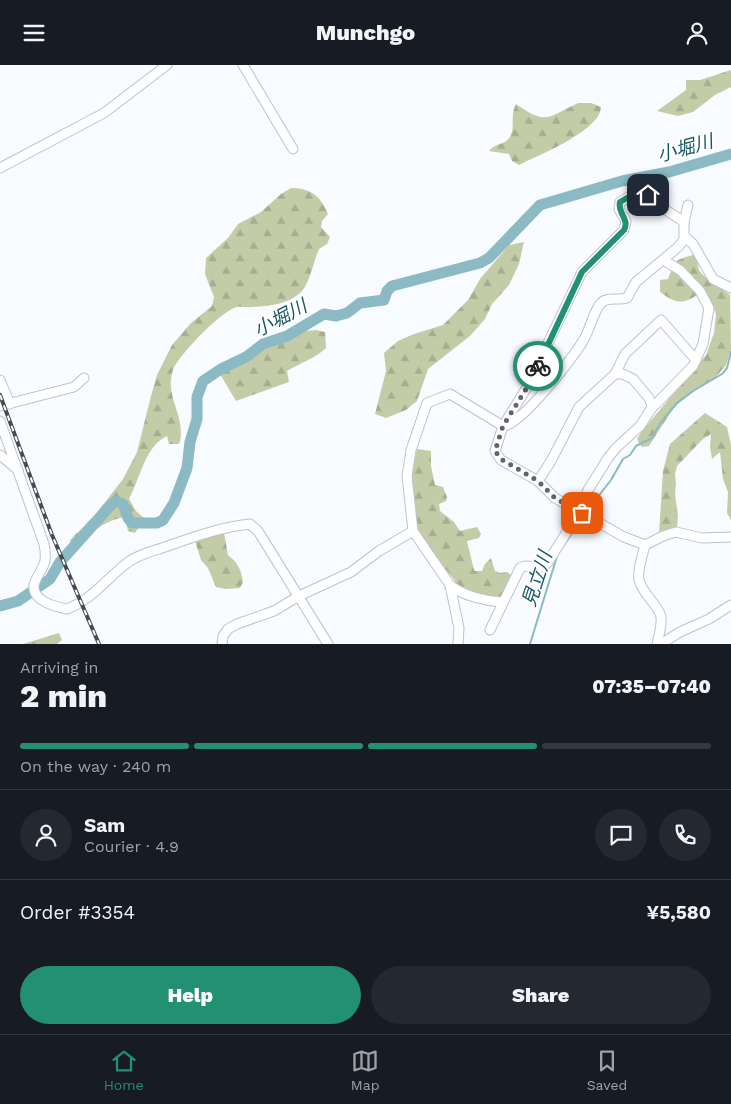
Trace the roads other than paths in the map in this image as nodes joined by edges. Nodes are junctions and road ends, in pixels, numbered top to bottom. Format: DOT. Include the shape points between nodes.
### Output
graph roads {
  1 [pos="167,65"];
  2 [pos="243,65"];
  3 [pos="293,149"];
  4 [pos="0,169"];
  5 [pos="688,205"];
  6 [pos="684,222"];
  7 [pos="685,237"];
  8 [pos="663,260"];
  9 [pos="731,288"];
  10 [pos="696,360"];
  11 [pos="615,374"];
  12 [pos="84,378"];
  13 [pos="0,379"];
  14 [pos="10,403"];
  15 [pos="0,406"];
  16 [pos="651,409"];
  17 [pos="0,421"];
  18 [pos="503,426"];
  19 [pos="0,455"];
  20 [pos="18,470"];
  21 [pos="538,481"];
  22 [pos="583,513"];
  23 [pos="413,531"];
  24 [pos="731,537"];
  25 [pos="645,545"];
  26 [pos="450,585"];
  27 [pos="299,596"];
  28 [pos="502,602"];
  29 [pos="731,605"];
  30 [pos="490,630"];
  31 [pos="222,644"];
  32 [pos="328,644"];
  33 [pos="458,644"];
  34 [pos="659,644"];
  1 -- 4 [label="street" via="104,113"];
  2 -- 3 [label="street"];
  5 -- 6 [label="street"];
  6 -- 7 [label="street"];
  6 -- 18 [label="street" via="648,195 632,195 620,202 619,209 627,225 582,272 526,389"];
  7 -- 8 [label="street"];
  7 -- 9 [label="street" via="713,279"];
  8 -- 10 [label="street" via="680,270 700,291 709,308 703,344"];
  8 -- 18 [label="street" via="636,282 626,297 602,302 583,341 546,390 510,425"];
  10 -- 11 [label="street" via="661,320 625,354"];
  10 -- 16 [label="street"];
  11 -- 16 [label="street" via="633,379 649,397"];
  11 -- 21 [label="street" via="579,407"];
  12 -- 14 [label="street" via="74,387"];
  13 -- 14 [label="street"];
  14 -- 15 [label="street"];
  16 -- 22 [label="street" via="640,426 608,458 588,490"];
  17 -- 20 [label="street"];
  18 -- 21 [label="street" via="496,447 498,457"];
  18 -- 23 [label="street" via="450,395 427,403 411,450 407,476"];
  19 -- 20 [label="street"];
  20 -- 27 [label="street" via="44,544 45,561 35,591 55,607 67,609 90,597 135,557 210,532 250,524 258,531"];
  21 -- 22 [label="street" via="555,498"];
  22 -- 25 [label="street" via="624,537"];
  22 -- 28 [label="street" via="545,565 520,568"];
  23 -- 26 [label="street"];
  23 -- 27 [label="street" via="351,572"];
  24 -- 25 [label="street" via="702,539 676,532"];
  25 -- 34 [label="street" via="639,579 660,614"];
  26 -- 28 [label="street" via="476,597"];
  26 -- 33 [label="street" via="459,628"];
  27 -- 31 [label="street" via="274,611 228,629"];
  27 -- 32 [label="street"];
  28 -- 30 [label="street"];
  29 -- 34 [label="street"];
}
